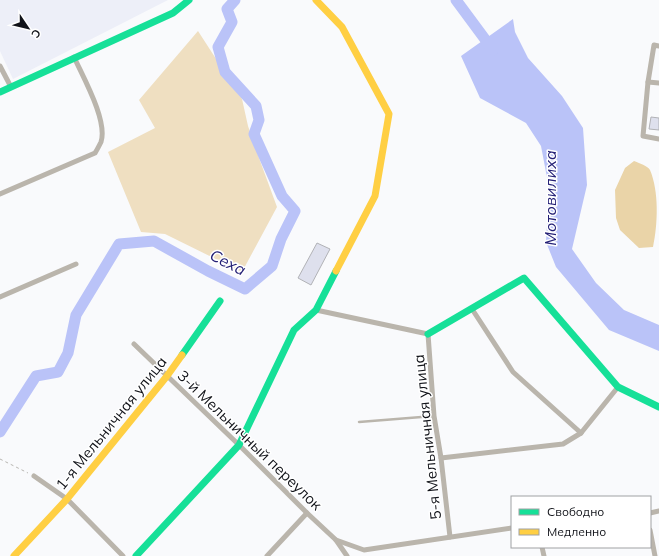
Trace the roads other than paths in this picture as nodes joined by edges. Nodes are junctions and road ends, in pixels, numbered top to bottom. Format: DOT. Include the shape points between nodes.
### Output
graph roads {
  1 [pos="188,0"];
  2 [pos="316,0"];
  3 [pos="659,46"];
  4 [pos="74,57"];
  5 [pos="0,66"];
  6 [pos="648,82"];
  7 [pos="659,83"];
  8 [pos="10,87"];
  9 [pos="0,92"];
  10 [pos="659,139"];
  11 [pos="0,194"];
  12 [pos="76,264"];
  13 [pos="0,297"];
  14 [pos="220,301"];
  15 [pos="472,309"];
  16 [pos="316,310"];
  17 [pos="428,334"];
  18 [pos="134,344"];
  19 [pos="168,376"];
  20 [pos="618,387"];
  21 [pos="659,407"];
  22 [pos="434,416"];
  23 [pos="359,422"];
  24 [pos="581,433"];
  25 [pos="239,445"];
  26 [pos="441,458"];
  27 [pos="34,476"];
  28 [pos="67,499"];
  29 [pos="307,513"];
  30 [pos="511,528"];
  31 [pos="651,535"];
  32 [pos="450,537"];
  33 [pos="336,540"];
  34 [pos="14,556"];
  35 [pos="123,556"];
  36 [pos="136,556"];
  37 [pos="267,556"];
  38 [pos="347,556"];
  39 [pos="655,556"];
  1 -- 4 [label="street" via="173,13"];
  2 -- 16 [label="street" via="342,27 389,114 375,196"];
  3 -- 6 [label="street" via="654,45"];
  4 -- 8 [label="street"];
  4 -- 11 [label="street" via="96,104 102,127 101,142 95,153"];
  5 -- 8 [label="street"];
  6 -- 7 [label="street"];
  6 -- 10 [label="street" via="643,136"];
  8 -- 9 [label="street"];
  12 -- 13 [label="street"];
  14 -- 19 [label="street, 1-я Мельничная улица"];
  15 -- 17 [label="street"];
  15 -- 20 [label="street" via="524,278"];
  15 -- 24 [label="street" via="513,372"];
  16 -- 17 [label="street"];
  16 -- 25 [label="street" via="294,330"];
  17 -- 22 [label="street, 5-я Мельничная улица"];
  18 -- 19 [label="street, 3-й Мельничный переулок"];
  19 -- 25 [label="street, 3-й Мельничный переулок"];
  19 -- 28 [label="street, 1-я Мельничная улица"];
  20 -- 21 [label="street"];
  20 -- 24 [label="street"];
  22 -- 23 [label="lane"];
  22 -- 26 [label="street, 5-я Мельничная улица"];
  24 -- 26 [label="street" via="562,444"];
  25 -- 29 [label="street, 3-й Мельничный переулок"];
  25 -- 36 [label="street"];
  26 -- 32 [label="street, 5-я Мельничная улица"];
  27 -- 28 [label="street"];
  28 -- 34 [label="street, 1-я Мельничная улица"];
  28 -- 35 [label="street"];
  29 -- 33 [label="street, 3-й Мельничный переулок"];
  29 -- 37 [label="street"];
  30 -- 32 [label="street"];
  31 -- 39 [label="street"];
  32 -- 33 [label="street" via="364,550"];
  33 -- 38 [label="street, 3-й Мельничный переулок"];
}
